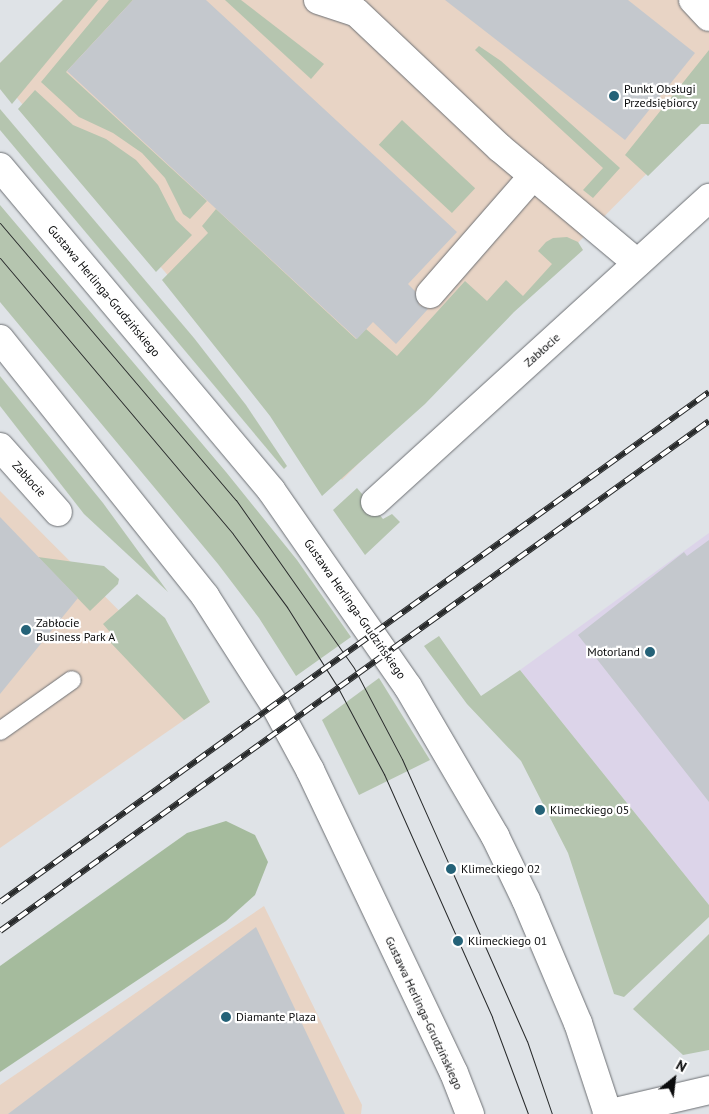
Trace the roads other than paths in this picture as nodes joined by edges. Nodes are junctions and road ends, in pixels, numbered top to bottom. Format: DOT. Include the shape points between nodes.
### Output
graph roads {
  1 [pos="318,0"];
  2 [pos="693,0"];
  3 [pos="360,6"];
  4 [pos="709,18"];
  5 [pos="0,167"];
  6 [pos="533,176"];
  7 [pos="709,198"];
  8 [pos="638,263"];
  9 [pos="430,294"];
  10 [pos="0,339"];
  11 [pos="0,447"];
  12 [pos="375,502"];
  13 [pos="58,512"];
  14 [pos="72,680"];
  15 [pos="0,731"];
  16 [pos="709,1090"];
  17 [pos="470,1114"];
  18 [pos="608,1114"];
  1 -- 3 [label="main road"];
  2 -- 4 [label="main road"];
  3 -- 6 [label="main road"];
  5 -- 18 [label="main road, Gustawa Herlinga-Grudzińskiego" via="271,490 408,687 486,819 526,900 578,1023"];
  6 -- 8 [label="main road"];
  6 -- 9 [label="main road"];
  7 -- 8 [label="main road, Zabłocie"];
  8 -- 12 [label="main road, Zabłocie"];
  10 -- 17 [label="main road, Gustawa Herlinga-Grudzińskiego" via="205,596 276,707 310,770"];
  11 -- 13 [label="main road, Zabłocie"];
  14 -- 15 [label="lane"];
  16 -- 18 [label="main road"];
}
